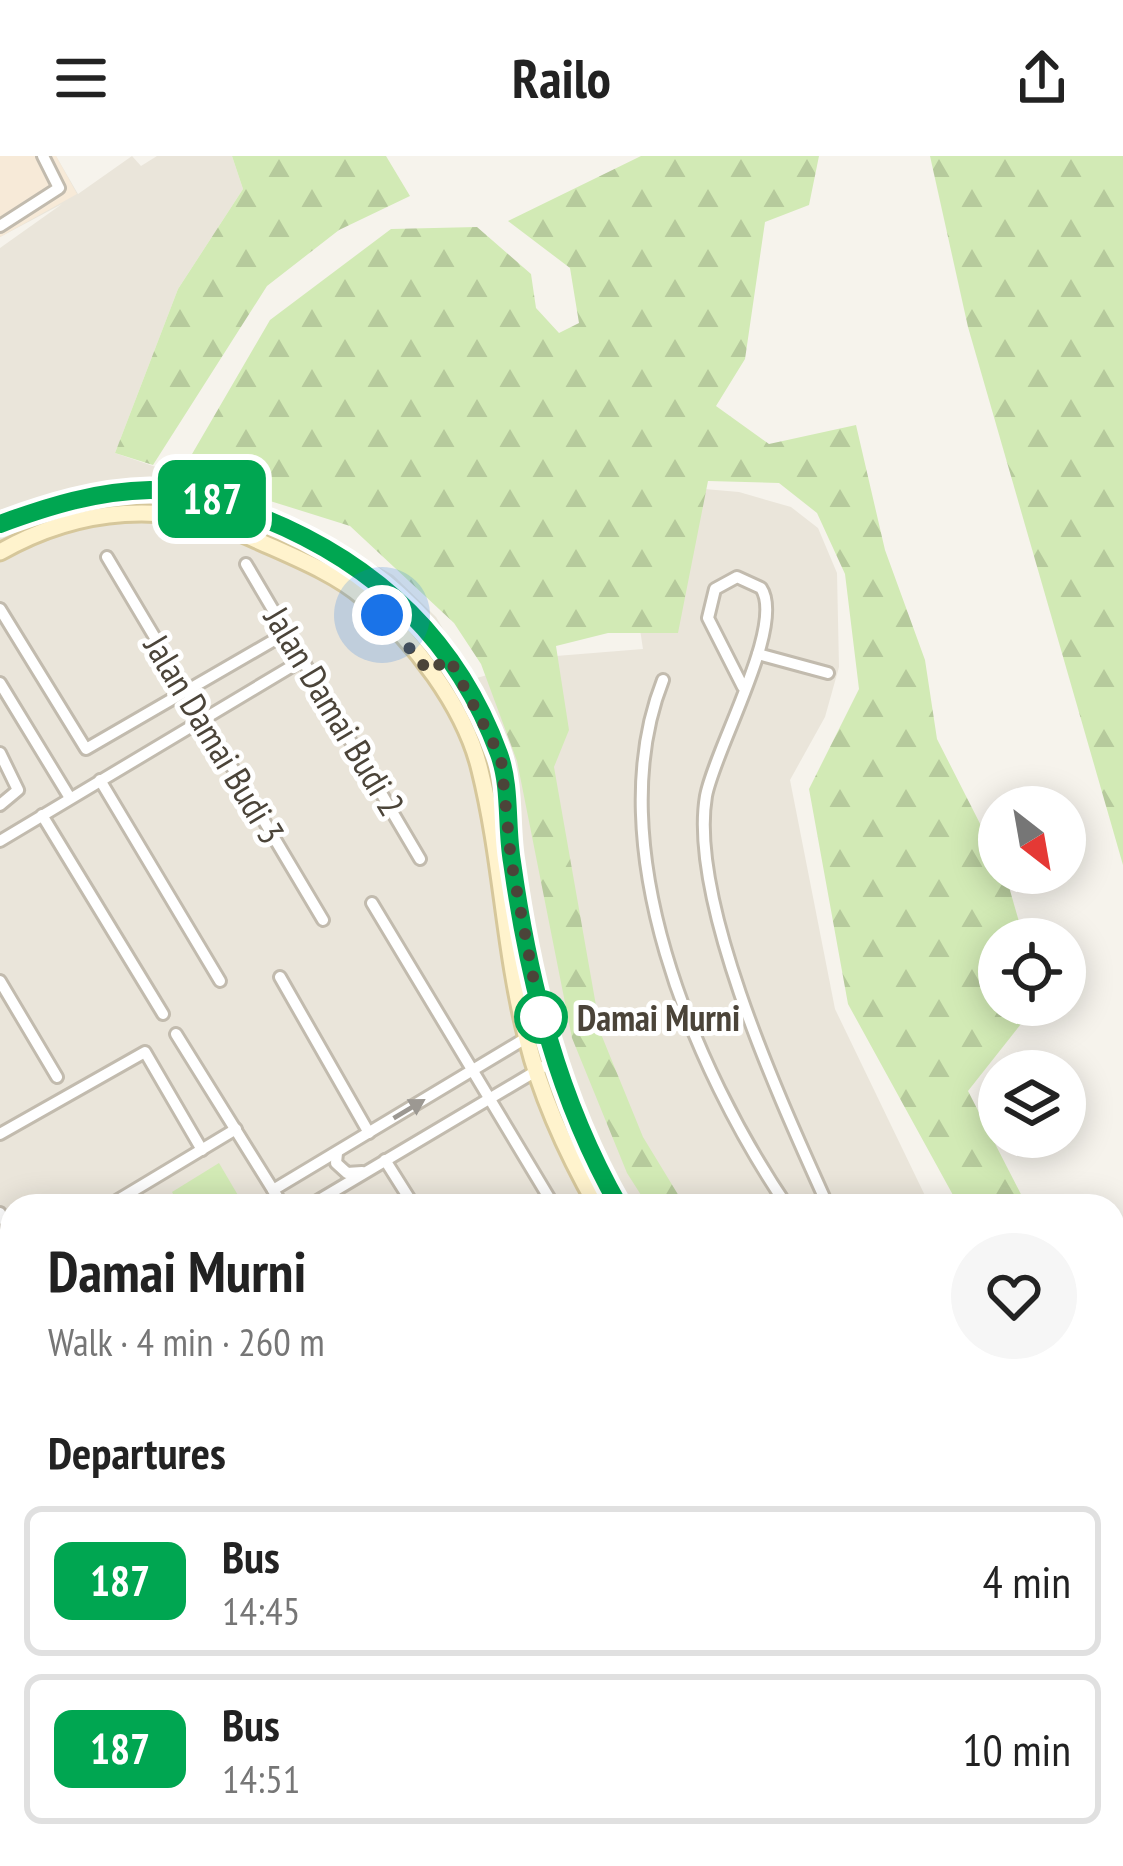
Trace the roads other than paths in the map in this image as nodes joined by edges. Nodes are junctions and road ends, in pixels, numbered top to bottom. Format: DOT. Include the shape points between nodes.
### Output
graph roads {
  1 [pos="44,156"];
  2 [pos="0,226"];
  3 [pos="0,524"];
  4 [pos="0,552"];
  5 [pos="107,557"];
  6 [pos="246,564"];
  7 [pos="0,609"];
  8 [pos="288,632"];
  9 [pos="758,654"];
  10 [pos="449,658"];
  11 [pos="304,659"];
  12 [pos="429,672"];
  13 [pos="828,673"];
  14 [pos="663,680"];
  15 [pos="0,683"];
  16 [pos="742,687"];
  17 [pos="188,692"];
  18 [pos="202,718"];
  19 [pos="0,753"];
  20 [pos="100,780"];
  21 [pos="70,798"];
  22 [pos="0,805"];
  23 [pos="42,815"];
  24 [pos="0,841"];
  25 [pos="420,859"];
  26 [pos="372,903"];
  27 [pos="323,920"];
  28 [pos="280,977"];
  29 [pos="0,981"];
  30 [pos="220,981"];
  31 [pos="163,1014"];
  32 [pos="176,1034"];
  33 [pos="545,1036"];
  34 [pos="526,1038"];
  35 [pos="553,1061"];
  36 [pos="536,1068"];
  37 [pos="472,1070"];
  38 [pos="57,1077"];
  39 [pos="489,1097"];
  40 [pos="236,1130"];
  41 [pos="369,1133"];
  42 [pos="0,1134"];
  43 [pos="202,1150"];
  44 [pos="337,1152"];
  45 [pos="385,1160"];
  46 [pos="366,1172"];
  47 [pos="274,1190"];
  48 [pos="140,1194"];
  49 [pos="276,1194"];
  50 [pos="329,1194"];
  51 [pos="406,1194"];
  52 [pos="547,1194"];
  53 [pos="592,1194"];
  54 [pos="614,1194"];
  55 [pos="779,1194"];
  56 [pos="824,1194"];
  1 -- 2 [label="street" via="59,188"];
  3 -- 10 [label="street" via="89,495 153,490 222,502 365,570"];
  4 -- 12 [label="street" via="50,526 111,513 172,513 228,527 360,594"];
  5 -- 17 [label="street, Jalan Damai Budi 3"];
  6 -- 8 [label="street, Jalan Damai Budi 2"];
  7 -- 17 [label="street" via="86,749"];
  8 -- 11 [label="street, Jalan Damai Budi 2"];
  8 -- 17 [label="street"];
  9 -- 13 [label="street"];
  9 -- 16 [label="street"];
  9 -- 16 [label="street" via="768,598 737,577 715,589 708,618"];
  10 -- 12 [label="street"];
  10 -- 33 [label="street" via="501,758 511,860"];
  11 -- 18 [label="street"];
  11 -- 25 [label="street, Jalan Damai Budi 2"];
  12 -- 34 [label="street" via="480,768"];
  14 -- 55 [label="street" via="647,718 642,772 650,872 669,961 728,1116"];
  15 -- 21 [label="street"];
  16 -- 56 [label="street" via="705,800 715,892 750,1025"];
  17 -- 18 [label="street, Jalan Damai Budi 3"];
  18 -- 20 [label="street"];
  18 -- 27 [label="street, Jalan Damai Budi 3"];
  19 -- 22 [label="street" via="18,790"];
  20 -- 21 [label="street"];
  20 -- 30 [label="street"];
  21 -- 23 [label="street"];
  23 -- 24 [label="street"];
  23 -- 31 [label="street"];
  26 -- 37 [label="street"];
  28 -- 41 [label="street"];
  29 -- 38 [label="street"];
  32 -- 40 [label="street"];
  33 -- 34 [label="street"];
  33 -- 35 [label="street"];
  34 -- 36 [label="street"];
  34 -- 37 [label="street"];
  35 -- 36 [label="street"];
  35 -- 54 [label="street"];
  36 -- 39 [label="street"];
  36 -- 53 [label="street"];
  37 -- 39 [label="street"];
  41 -- 37 [label="street, one-way"];
  39 -- 45 [label="street"];
  39 -- 52 [label="street"];
  40 -- 43 [label="street"];
  40 -- 47 [label="street"];
  41 -- 44 [label="street"];
  42 -- 43 [label="street" via="146,1052"];
  43 -- 48 [label="street"];
  44 -- 46 [label="street" via="346,1174"];
  44 -- 47 [label="street"];
  45 -- 46 [label="street"];
  45 -- 51 [label="street"];
  46 -- 50 [label="street"];
  47 -- 49 [label="street"];
}
